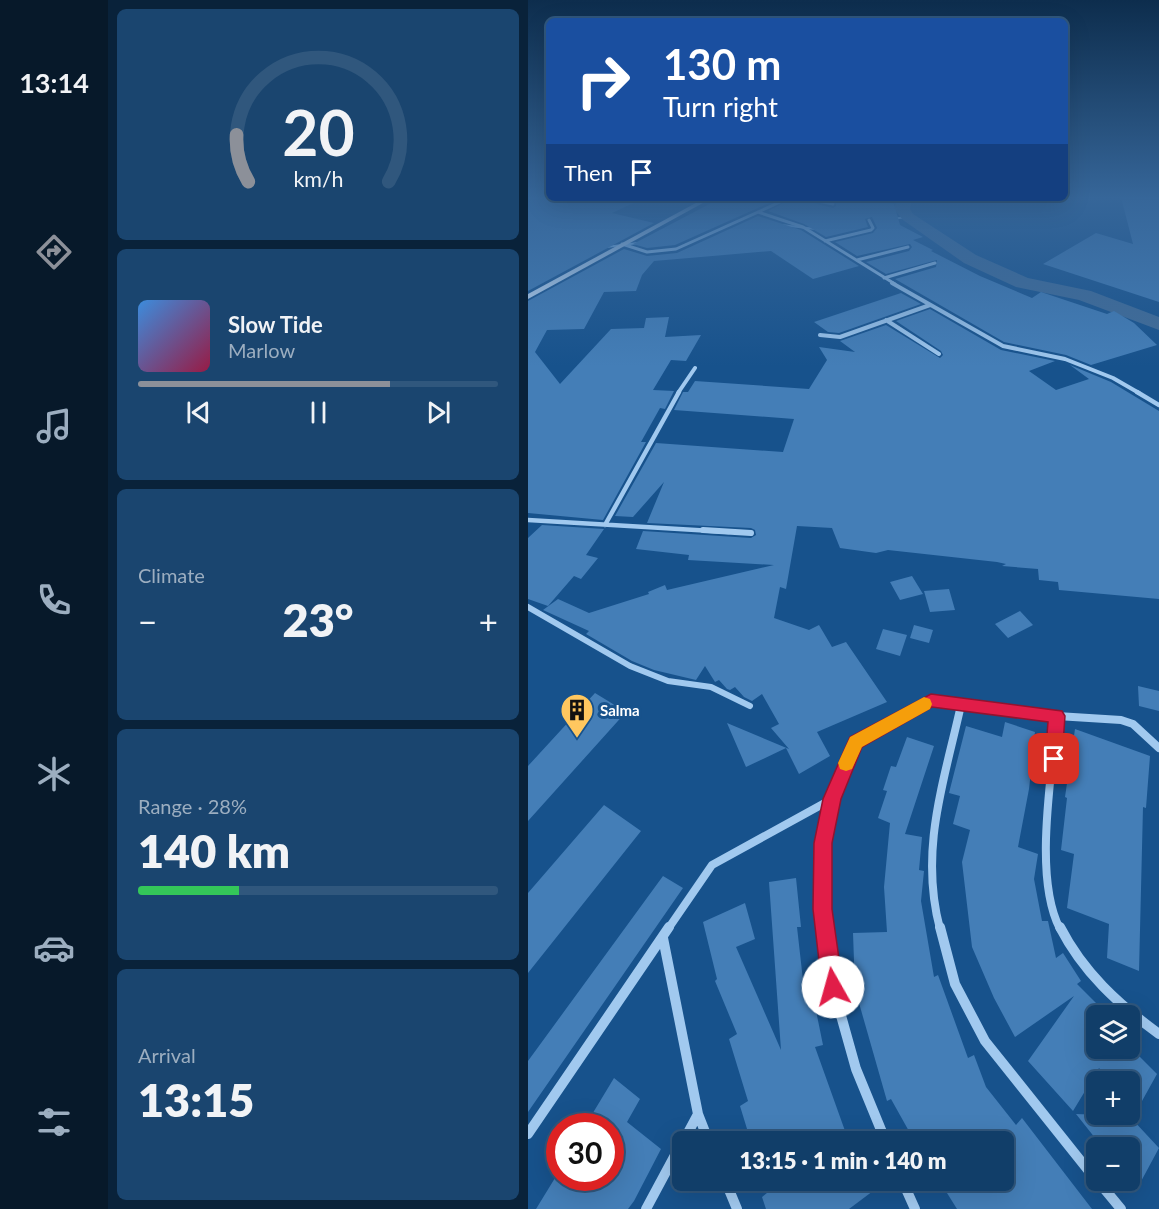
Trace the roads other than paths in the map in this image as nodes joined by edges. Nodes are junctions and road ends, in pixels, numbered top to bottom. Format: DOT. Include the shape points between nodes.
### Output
graph roads {
  1 [pos="605,253"];
  2 [pos="846,253"];
  3 [pos="883,253"];
  4 [pos="857,260"];
  5 [pos="935,262"];
  6 [pos="884,278"];
  7 [pos="528,297"];
  8 [pos="930,305"];
  9 [pos="886,320"];
  10 [pos="820,335"];
  11 [pos="939,354"];
  12 [pos="695,368"];
  13 [pos="1159,405"];
  14 [pos="528,520"];
  15 [pos="605,525"];
  16 [pos="752,533"];
  17 [pos="528,608"];
  18 [pos="962,703"];
  19 [pos="750,706"];
  20 [pos="1057,716"];
  21 [pos="1159,748"];
  22 [pos="832,799"];
  23 [pos="663,938"];
  24 [pos="1159,1034"];
  25 [pos="698,1114"];
  26 [pos="689,1131"];
  27 [pos="705,1131"];
  28 [pos="881,1131"];
  29 [pos="528,1134"];
  30 [pos="672,1162"];
  31 [pos="1086,1166"];
  32 [pos="730,1191"];
  33 [pos="907,1191"];
  34 [pos="1106,1191"];
  35 [pos="646,1209"];
  36 [pos="737,1209"];
  37 [pos="915,1209"];
  38 [pos="1121,1209"];
  1 -- 7 [label="main road"];
  2 -- 4 [label="street"];
  3 -- 4 [label="street"];
  4 -- 6 [label="street"];
  5 -- 6 [label="street"];
  6 -- 8 [label="street"];
  8 -- 9 [label="street"];
  8 -- 13 [label="street" via="1003,346 1065,358 1113,378"];
  9 -- 10 [label="street" via="840,337"];
  9 -- 11 [label="street"];
  12 -- 15 [label="street" via="668,409"];
  14 -- 15 [label="street"];
  15 -- 16 [label="street"];
  17 -- 19 [label="street" via="630,666 668,681 711,687"];
  18 -- 20 [label="street"];
  18 -- 22 [label="street" via="931,700 856,742"];
  18 -- 31 [label="street" via="932,836 934,906 955,984 985,1041"];
  20 -- 21 [label="street" via="1121,720 1133,724"];
  20 -- 24 [label="street" via="1045,865 1050,902 1061,929 1095,982 1124,1010"];
  22 -- 23 [label="street" via="712,865"];
  22 -- 28 [label="street" via="823,843 823,909 833,987 856,1069"];
  23 -- 25 [label="street"];
  23 -- 29 [label="street"];
  25 -- 26 [label="street"];
  25 -- 27 [label="street"];
  30 -- 35 [label="street"];
  32 -- 36 [label="street"];
  33 -- 37 [label="street"];
  34 -- 38 [label="street"];
}
